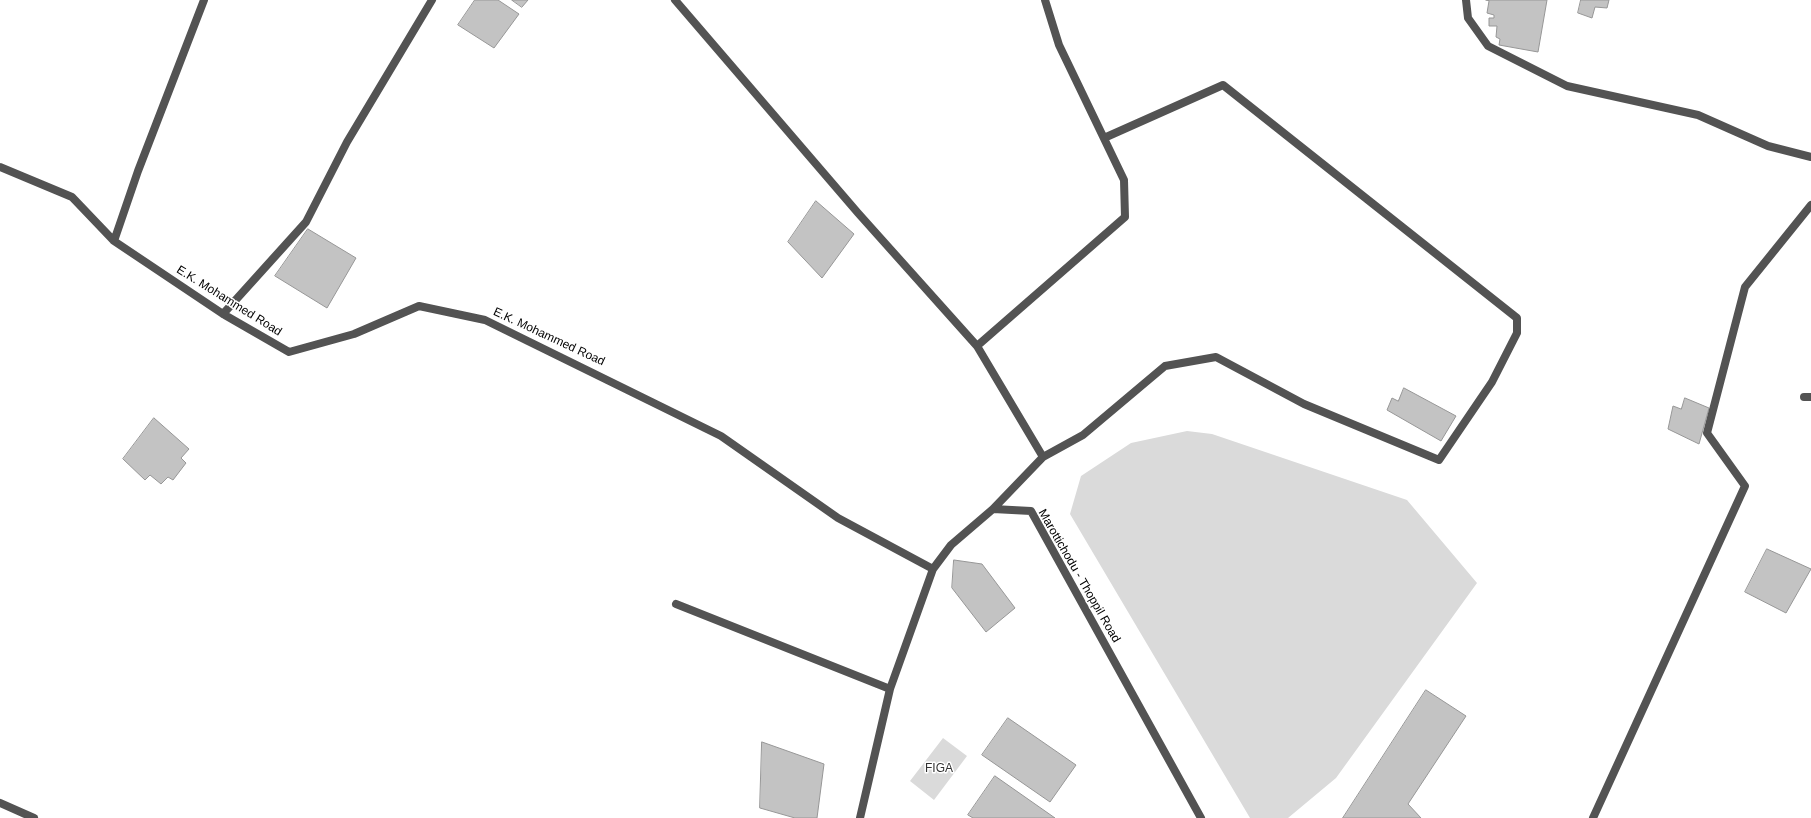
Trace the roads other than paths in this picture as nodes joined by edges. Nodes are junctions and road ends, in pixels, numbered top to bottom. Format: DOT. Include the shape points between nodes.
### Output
graph roads {
  1 [pos="204,0"];
  2 [pos="432,0"];
  3 [pos="675,0"];
  4 [pos="1045,0"];
  5 [pos="1466,0"];
  6 [pos="1104,138"];
  7 [pos="1811,157"];
  8 [pos="0,167"];
  9 [pos="1811,205"];
  10 [pos="114,241"];
  11 [pos="224,314"];
  12 [pos="978,346"];
  13 [pos="1043,457"];
  14 [pos="993,509"];
  15 [pos="933,569"];
  16 [pos="676,604"];
  17 [pos="890,689"];
  18 [pos="0,803"];
  19 [pos="34,818"];
  20 [pos="860,818"];
  21 [pos="1201,818"];
  22 [pos="1593,818"];
  1 -- 10 [label="street" via="138,171"];
  2 -- 11 [label="street" via="347,142 306,222"];
  3 -- 12 [label="street" via="858,213"];
  4 -- 6 [label="street" via="1059,45"];
  5 -- 7 [label="street" via="1468,18 1488,46 1567,86 1698,115 1768,146"];
  6 -- 12 [label="street" via="1124,180 1125,217"];
  6 -- 13 [label="street" via="1223,84 1517,318 1517,333 1492,382 1439,460 1304,404 1216,357 1165,366 1083,435"];
  8 -- 10 [label="street, E.K. Mohammed Road" via="72,197"];
  9 -- 22 [label="street" via="1745,286 1707,433 1745,486"];
  10 -- 11 [label="street, E.K. Mohammed Road"];
  11 -- 15 [label="street, E.K. Mohammed Road" via="289,352 354,334 418,306 485,320 720,436 838,518"];
  12 -- 13 [label="street"];
  13 -- 14 [label="street"];
  14 -- 15 [label="street" via="950,545"];
  14 -- 21 [label="street, Marottichodu - Thoppil Road" via="1031,511"];
  15 -- 17 [label="street"];
  16 -- 17 [label="street"];
  17 -- 20 [label="street"];
  18 -- 19 [label="street"];
}
